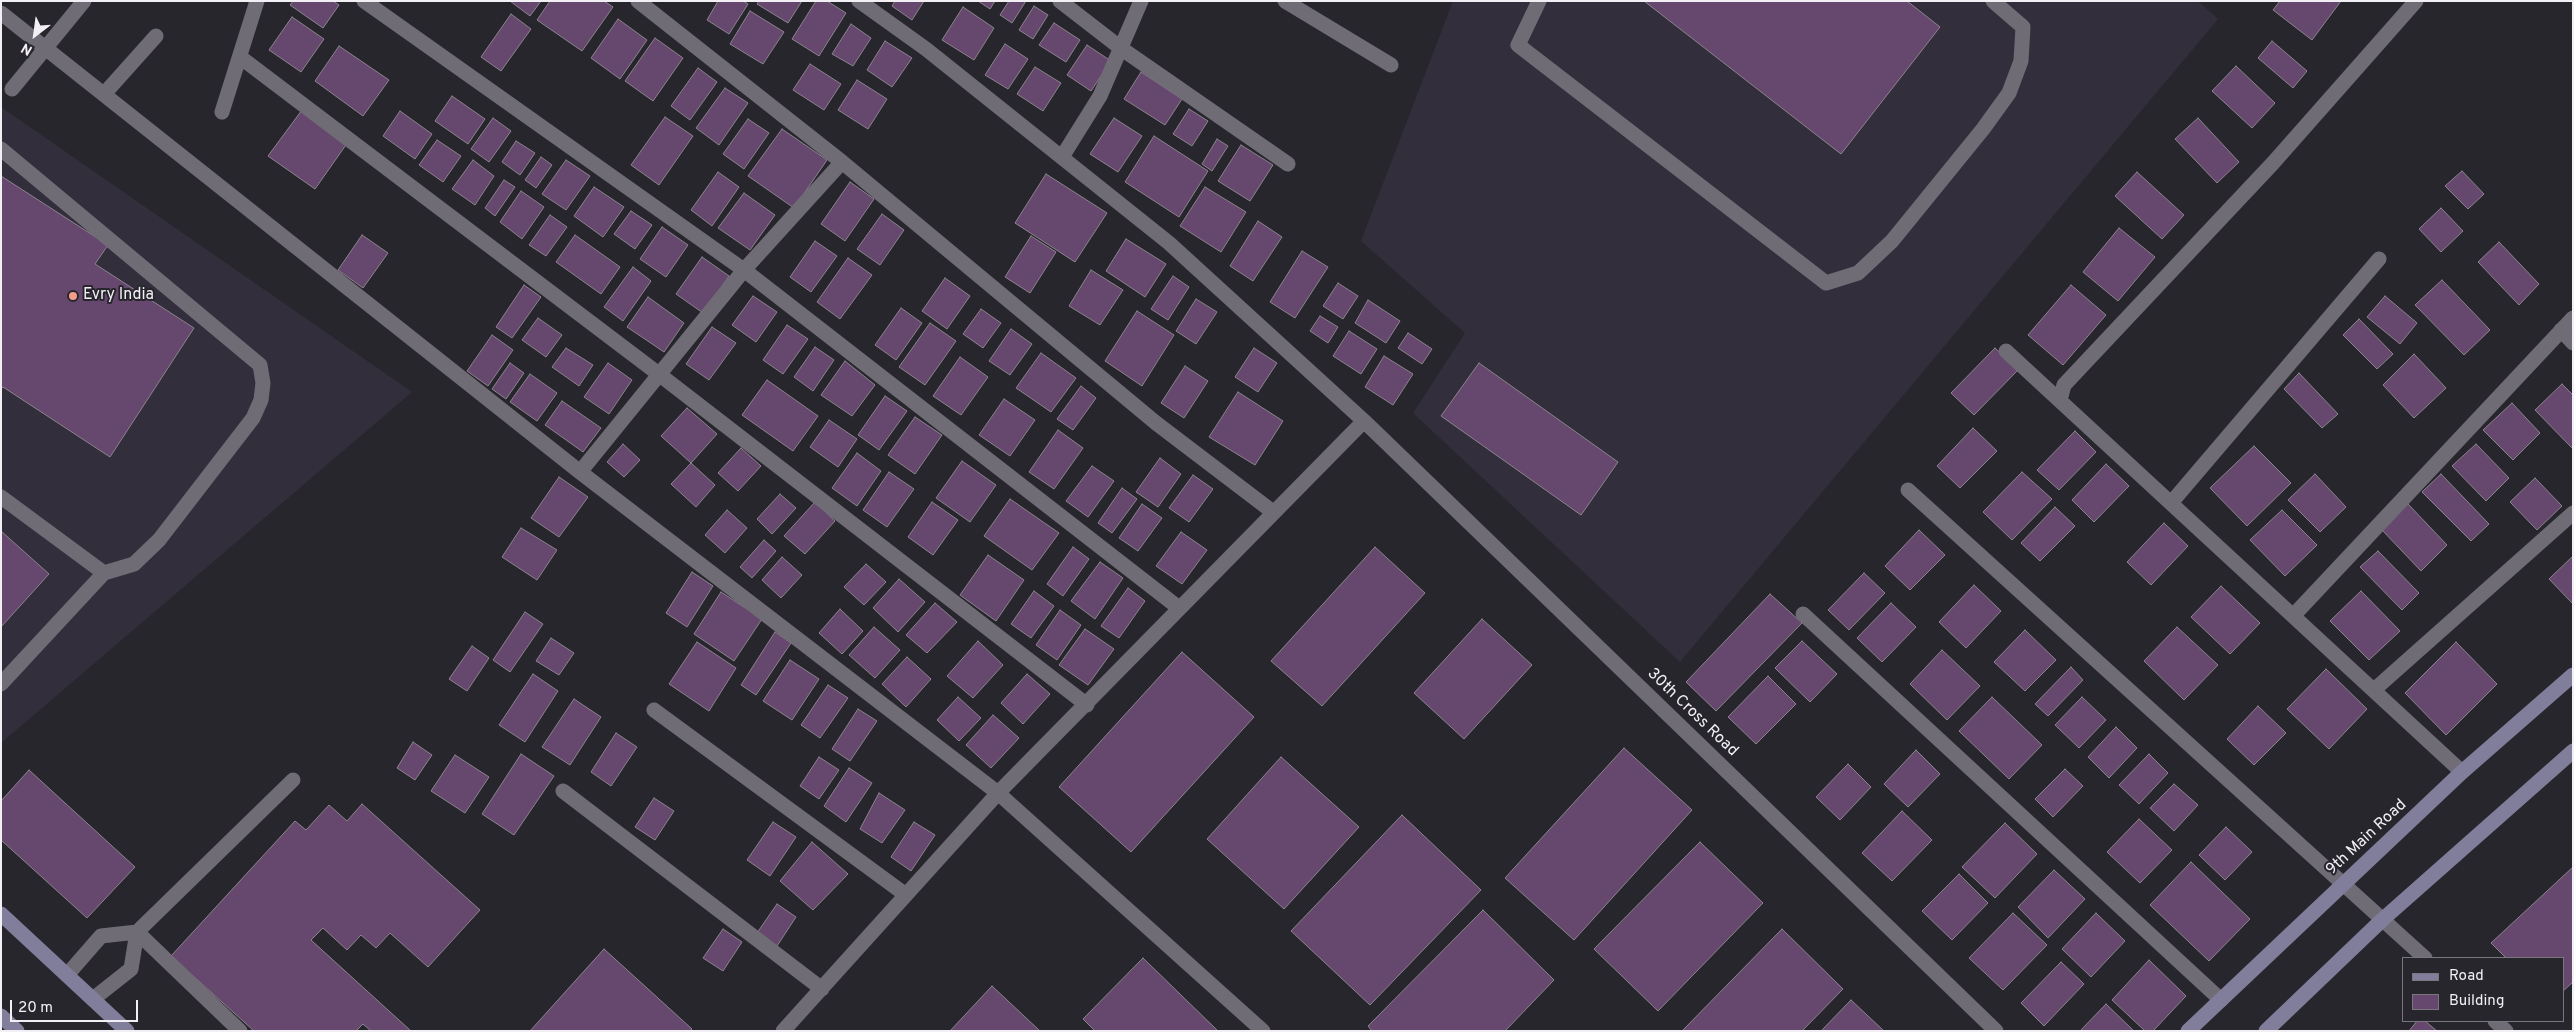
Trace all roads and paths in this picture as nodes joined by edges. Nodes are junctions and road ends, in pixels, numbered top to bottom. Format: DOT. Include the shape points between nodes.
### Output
graph roads {
  1 [pos="84,1"];
  2 [pos="257,1"];
  3 [pos="364,1"];
  4 [pos="638,1"];
  5 [pos="859,1"];
  6 [pos="1060,1"];
  7 [pos="1141,1"];
  8 [pos="1285,1"];
  9 [pos="1539,1"];
  10 [pos="1993,1"];
  11 [pos="2416,1"];
  12 [pos="1,12"];
  13 [pos="156,36"];
  14 [pos="46,48"];
  15 [pos="1122,49"];
  16 [pos="240,57"];
  17 [pos="1391,65"];
  18 [pos="12,89"];
  19 [pos="105,93"];
  20 [pos="222,112"];
  21 [pos="1,149"];
  22 [pos="1062,157"];
  23 [pos="842,162"];
  24 [pos="1288,164"];
  25 [pos="2379,259"];
  26 [pos="744,270"];
  27 [pos="2573,318"];
  28 [pos="2561,330"];
  29 [pos="2573,343"];
  30 [pos="2006,351"];
  31 [pos="660,375"];
  32 [pos="2060,400"];
  33 [pos="1364,420"];
  34 [pos="580,472"];
  35 [pos="1908,490"];
  36 [pos="1,497"];
  37 [pos="2171,504"];
  38 [pos="1274,512"];
  39 [pos="2573,513"];
  40 [pos="104,573"];
  41 [pos="1179,608"];
  42 [pos="1803,614"];
  43 [pos="2293,616"];
  44 [pos="2573,676"];
  45 [pos="1,684"];
  46 [pos="2375,689"];
  47 [pos="1087,705"];
  48 [pos="654,710"];
  49 [pos="2573,751"];
  50 [pos="2462,772"];
  51 [pos="293,780"];
  52 [pos="563,791"];
  53 [pos="998,793"];
  54 [pos="2344,884"];
  55 [pos="906,895"];
  56 [pos="2,915"];
  57 [pos="2382,920"];
  58 [pos="137,932"];
  59 [pos="2424,957"];
  60 [pos="67,975"];
  61 [pos="822,989"];
  62 [pos="93,999"];
  63 [pos="2221,1000"];
  64 [pos="1,1016"];
  65 [pos="2495,1022"];
  66 [pos="17,1031"];
  67 [pos="128,1031"];
  68 [pos="240,1031"];
  69 [pos="783,1031"];
  70 [pos="1263,1031"];
  71 [pos="1996,1031"];
  72 [pos="2188,1031"];
  73 [pos="2266,1031"];
  74 [pos="2506,1031"];
  1 -- 14 [label="street"];
  2 -- 16 [label="street"];
  3 -- 26 [label="street"];
  4 -- 23 [label="street"];
  5 -- 22 [label="street, 30th Cross Road" via="926,49"];
  6 -- 15 [label="street"];
  7 -- 15 [label="street"];
  8 -- 17 [label="street"];
  9 -- 10 [label="street" via="1518,45 1826,283 1858,273 1892,241 2009,93 2021,61 2023,26"];
  11 -- 32 [label="street" via="2273,163 2064,385"];
  12 -- 14 [label="street"];
  13 -- 19 [label="street"];
  14 -- 18 [label="street"];
  14 -- 19 [label="street"];
  15 -- 22 [label="street" via="1100,96"];
  15 -- 24 [label="street"];
  16 -- 20 [label="street"];
  16 -- 31 [label="street"];
  19 -- 34 [label="street"];
  21 -- 40 [label="street" via="260,365 263,383 254,418 159,540 134,564"];
  22 -- 33 [label="street, 30th Cross Road" via="1169,243"];
  23 -- 26 [label="street"];
  23 -- 38 [label="street" via="1156,423"];
  25 -- 37 [label="street"];
  26 -- 31 [label="street"];
  26 -- 41 [label="street"];
  27 -- 28 [label="street"];
  28 -- 29 [label="street"];
  28 -- 43 [label="street"];
  30 -- 32 [label="street"];
  31 -- 34 [label="street"];
  31 -- 47 [label="street"];
  32 -- 37 [label="street"];
  33 -- 38 [label="street"];
  33 -- 71 [label="street, 30th Cross Road"];
  34 -- 53 [label="street"];
  35 -- 54 [label="street"];
  36 -- 40 [label="street"];
  37 -- 43 [label="street"];
  38 -- 41 [label="street"];
  39 -- 46 [label="street"];
  40 -- 45 [label="street"];
  41 -- 47 [label="street"];
  42 -- 63 [label="street"];
  43 -- 46 [label="street"];
  44 -- 50 [label="main road, 9th Main Road"];
  46 -- 50 [label="street"];
  47 -- 53 [label="street"];
  48 -- 55 [label="street"];
  49 -- 57 [label="main road"];
  50 -- 54 [label="main road, 9th Main Road"];
  51 -- 58 [label="street"];
  52 -- 61 [label="street"];
  53 -- 55 [label="street"];
  53 -- 70 [label="street"];
  54 -- 57 [label="street"];
  54 -- 63 [label="main road, 9th Main Road"];
  55 -- 61 [label="street"];
  56 -- 60 [label="main road"];
  57 -- 59 [label="street"];
  57 -- 73 [label="main road"];
  58 -- 60 [label="street" via="100,936"];
  58 -- 62 [label="street" via="131,969"];
  58 -- 68 [label="street"];
  60 -- 62 [label="main road"];
  61 -- 69 [label="street"];
  62 -- 67 [label="main road"];
  63 -- 72 [label="main road, 9th Main Road"];
  64 -- 66 [label="main road"];
  65 -- 74 [label="street"];
}
